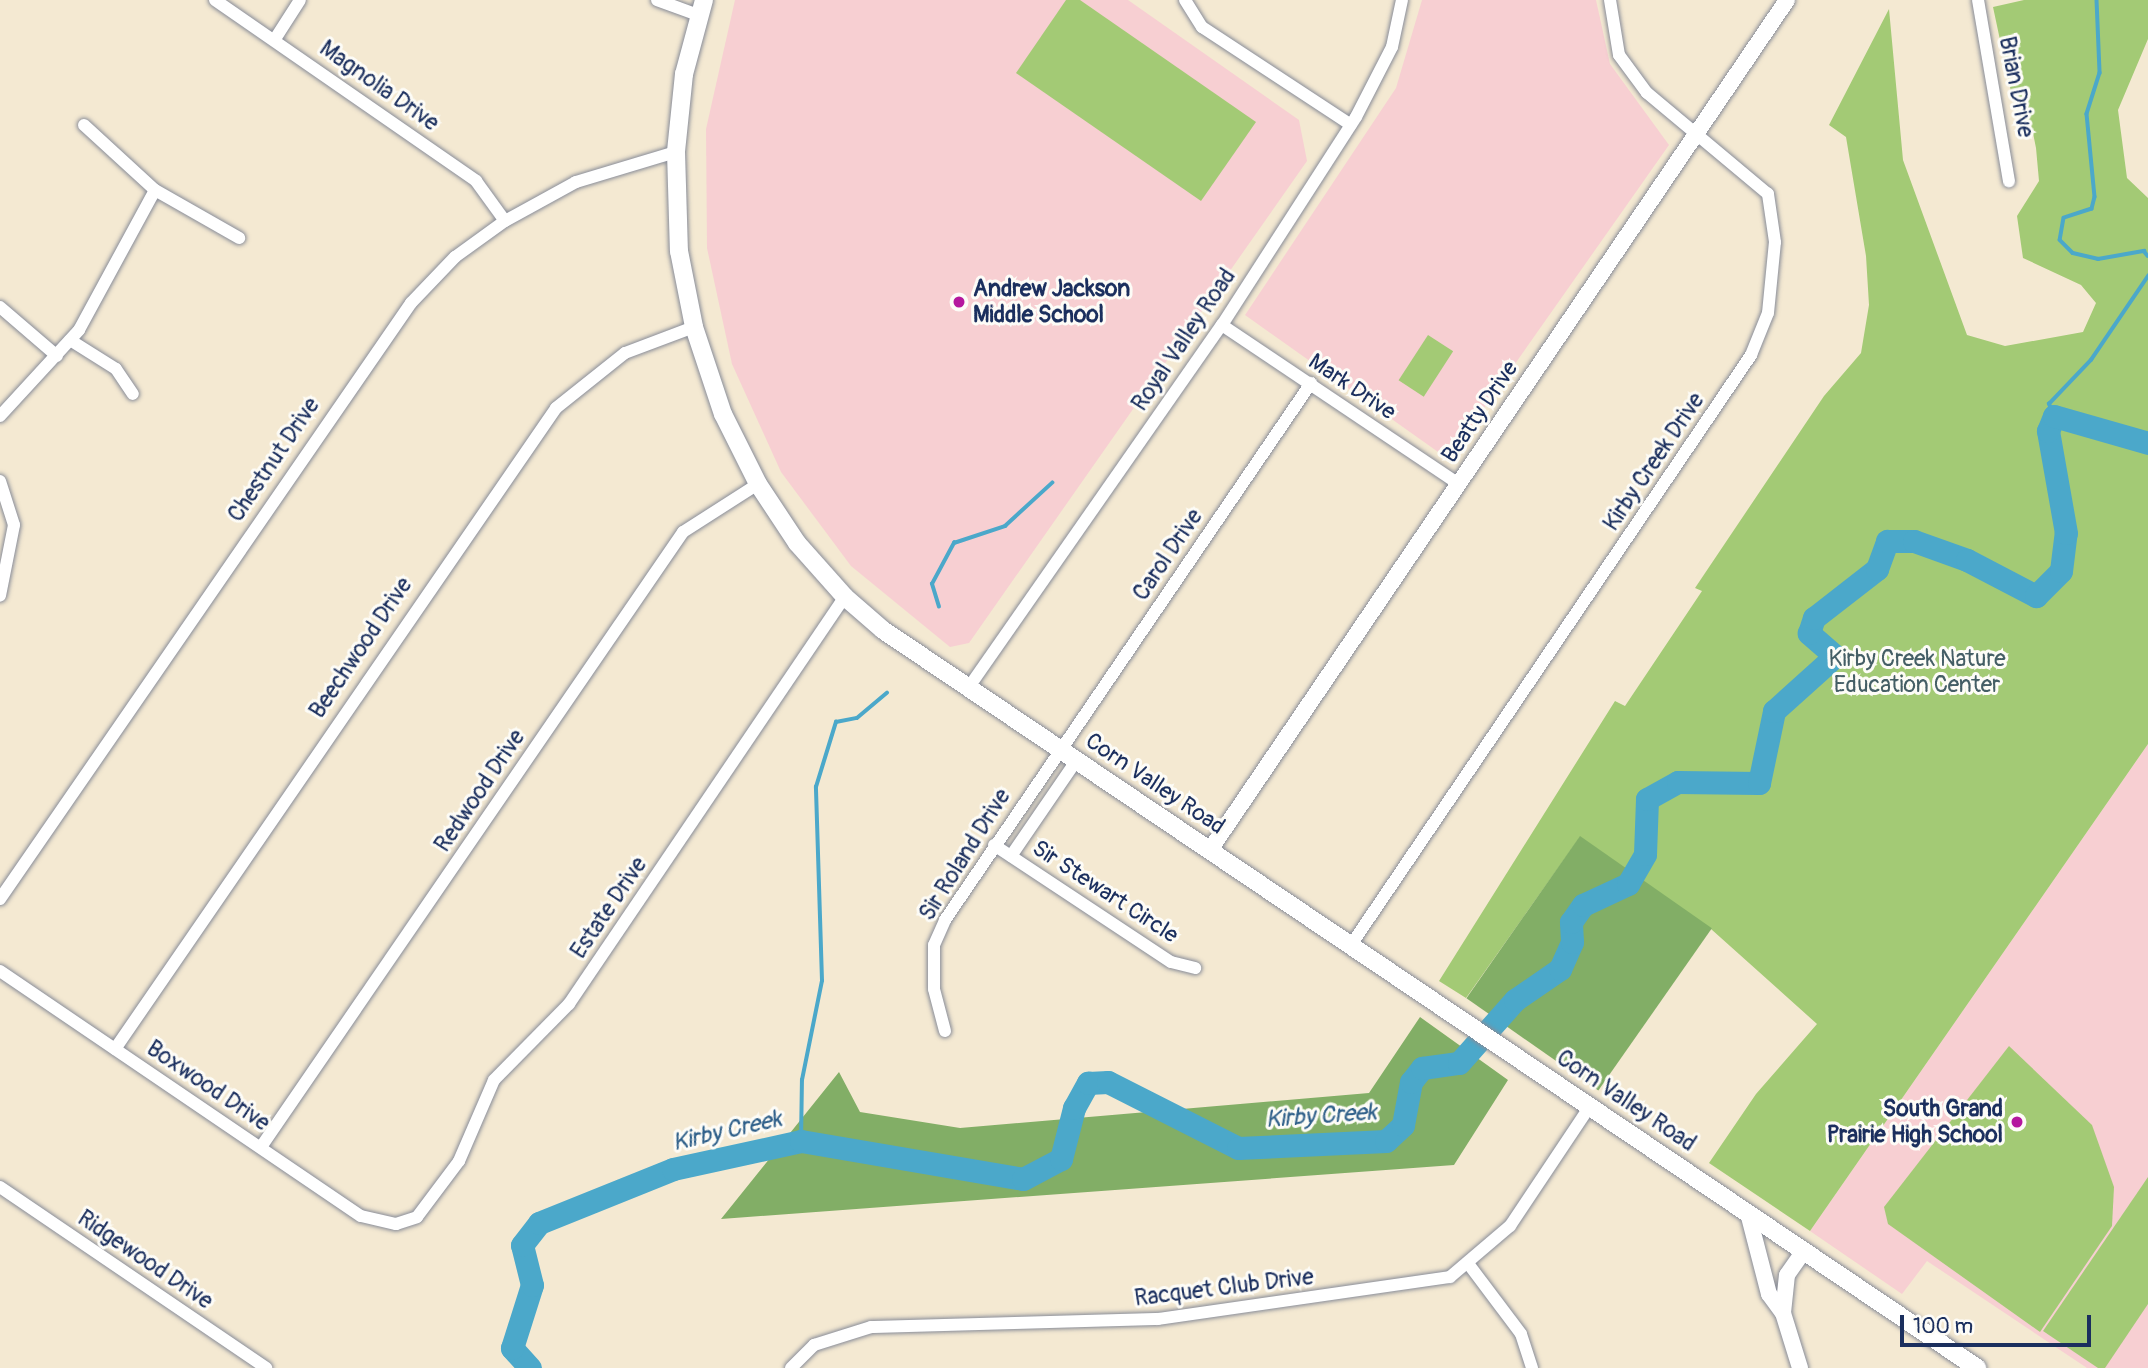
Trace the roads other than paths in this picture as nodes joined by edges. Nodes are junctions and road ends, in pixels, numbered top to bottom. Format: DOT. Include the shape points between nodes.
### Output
graph roads {
  1 [pos="215,0"];
  2 [pos="300,0"];
  3 [pos="657,0"];
  4 [pos="1402,0"];
  5 [pos="1610,0"];
  6 [pos="1787,0"];
  7 [pos="1978,0"];
  8 [pos="1184,2"];
  9 [pos="701,8"];
  10 [pos="275,38"];
  11 [pos="84,125"];
  12 [pos="1351,125"];
  13 [pos="1694,137"];
  14 [pos="676,152"];
  15 [pos="2009,181"];
  16 [pos="155,190"];
  17 [pos="505,221"];
  18 [pos="239,238"];
  19 [pos="0,307"];
  20 [pos="1222,325"];
  21 [pos="694,327"];
  22 [pos="70,340"];
  23 [pos="57,356"];
  24 [pos="1311,383"];
  25 [pos="133,394"];
  26 [pos="0,416"];
  27 [pos="0,481"];
  28 [pos="758,484"];
  29 [pos="1459,484"];
  30 [pos="0,596"];
  31 [pos="845,597"];
  32 [pos="969,687"];
  33 [pos="1059,750"];
  34 [pos="1076,761"];
  35 [pos="994,845"];
  36 [pos="1210,850"];
  37 [pos="1011,856"];
  38 [pos="0,899"];
  39 [pos="1351,945"];
  40 [pos="1195,968"];
  41 [pos="0,971"];
  42 [pos="945,1031"];
  43 [pos="115,1049"];
  44 [pos="1590,1106"];
  45 [pos="261,1147"];
  46 [pos="0,1187"];
  47 [pos="1748,1213"];
  48 [pos="396,1224"];
  49 [pos="1804,1251"];
  50 [pos="1470,1266"];
  51 [pos="1783,1313"];
  52 [pos="266,1368"];
  53 [pos="791,1368"];
  54 [pos="1532,1368"];
  55 [pos="1800,1368"];
  56 [pos="1977,1368"];
  1 -- 10 [label="street, Magnolia Drive"];
  2 -- 10 [label="street"];
  3 -- 9 [label="street"];
  4 -- 12 [label="street, Royal Valley Road" via="1392,47"];
  5 -- 13 [label="street, Kirby Creek Drive" via="1619,55 1647,93"];
  6 -- 13 [label="street, Beatty Drive"];
  7 -- 15 [label="street, Brian Drive"];
  8 -- 12 [label="street" via="1202,27"];
  9 -- 14 [label="main road, Corn Valley Road"];
  10 -- 17 [label="street, Magnolia Drive" via="476,181"];
  11 -- 16 [label="street"];
  12 -- 20 [label="street, Royal Valley Road"];
  13 -- 29 [label="street, Beatty Drive"];
  13 -- 39 [label="street, Kirby Creek Drive" via="1768,194 1775,278 1757,344"];
  14 -- 17 [label="street, Chestnut Drive" via="576,182"];
  14 -- 21 [label="main road, Corn Valley Road" via="680,251"];
  16 -- 18 [label="street"];
  16 -- 22 [label="street"];
  17 -- 38 [label="street, Chestnut Drive" via="455,257 380,341"];
  19 -- 23 [label="street"];
  20 -- 24 [label="street, Mark Drive"];
  20 -- 32 [label="street, Royal Valley Road"];
  21 -- 28 [label="main road, Corn Valley Road" via="723,414"];
  21 -- 43 [label="street, Beechwood Drive" via="625,353 547,419"];
  22 -- 23 [label="street"];
  22 -- 25 [label="street" via="116,369"];
  23 -- 26 [label="street"];
  24 -- 29 [label="street, Mark Drive"];
  24 -- 33 [label="street, Carol Drive"];
  27 -- 30 [label="street" via="14,525"];
  28 -- 31 [label="main road, Corn Valley Road" via="797,543"];
  28 -- 45 [label="street, Redwood Drive" via="683,532"];
  29 -- 36 [label="street, Beatty Drive"];
  31 -- 32 [label="main road, Corn Valley Road"];
  31 -- 48 [label="street, Estate Drive" via="569,1004 494,1080 459,1161 434,1201"];
  32 -- 33 [label="main road, Corn Valley Road"];
  33 -- 34 [label="main road, Corn Valley Road"];
  33 -- 35 [label="street, Sir Roland Drive"];
  34 -- 36 [label="main road, Corn Valley Road"];
  34 -- 37 [label="street, Sir Roland Drive"];
  35 -- 37 [label="street, Sir Stewart Circle"];
  35 -- 42 [label="street, Sir Roland Drive" via="934,945 934,989"];
  36 -- 39 [label="main road, Corn Valley Road"];
  37 -- 40 [label="street, Sir Stewart Circle" via="1171,962"];
  39 -- 44 [label="main road, Corn Valley Road"];
  41 -- 43 [label="street, Boxwood Drive"];
  43 -- 45 [label="street, Boxwood Drive"];
  44 -- 47 [label="main road, Corn Valley Road"];
  44 -- 50 [label="street, Racquet Club Drive" via="1510,1226"];
  45 -- 48 [label="street, Boxwood Drive" via="361,1216"];
  46 -- 52 [label="street, Ridgewood Drive"];
  47 -- 49 [label="main road, Corn Valley Road"];
  47 -- 51 [label="street" via="1769,1294"];
  49 -- 51 [label="street" via="1787,1275"];
  49 -- 56 [label="main road, Corn Valley Road"];
  50 -- 53 [label="street, Racquet Club Drive" via="1411,1286 1157,1319 871,1326 814,1345"];
  50 -- 54 [label="street" via="1521,1334"];
  51 -- 55 [label="street"];
}
